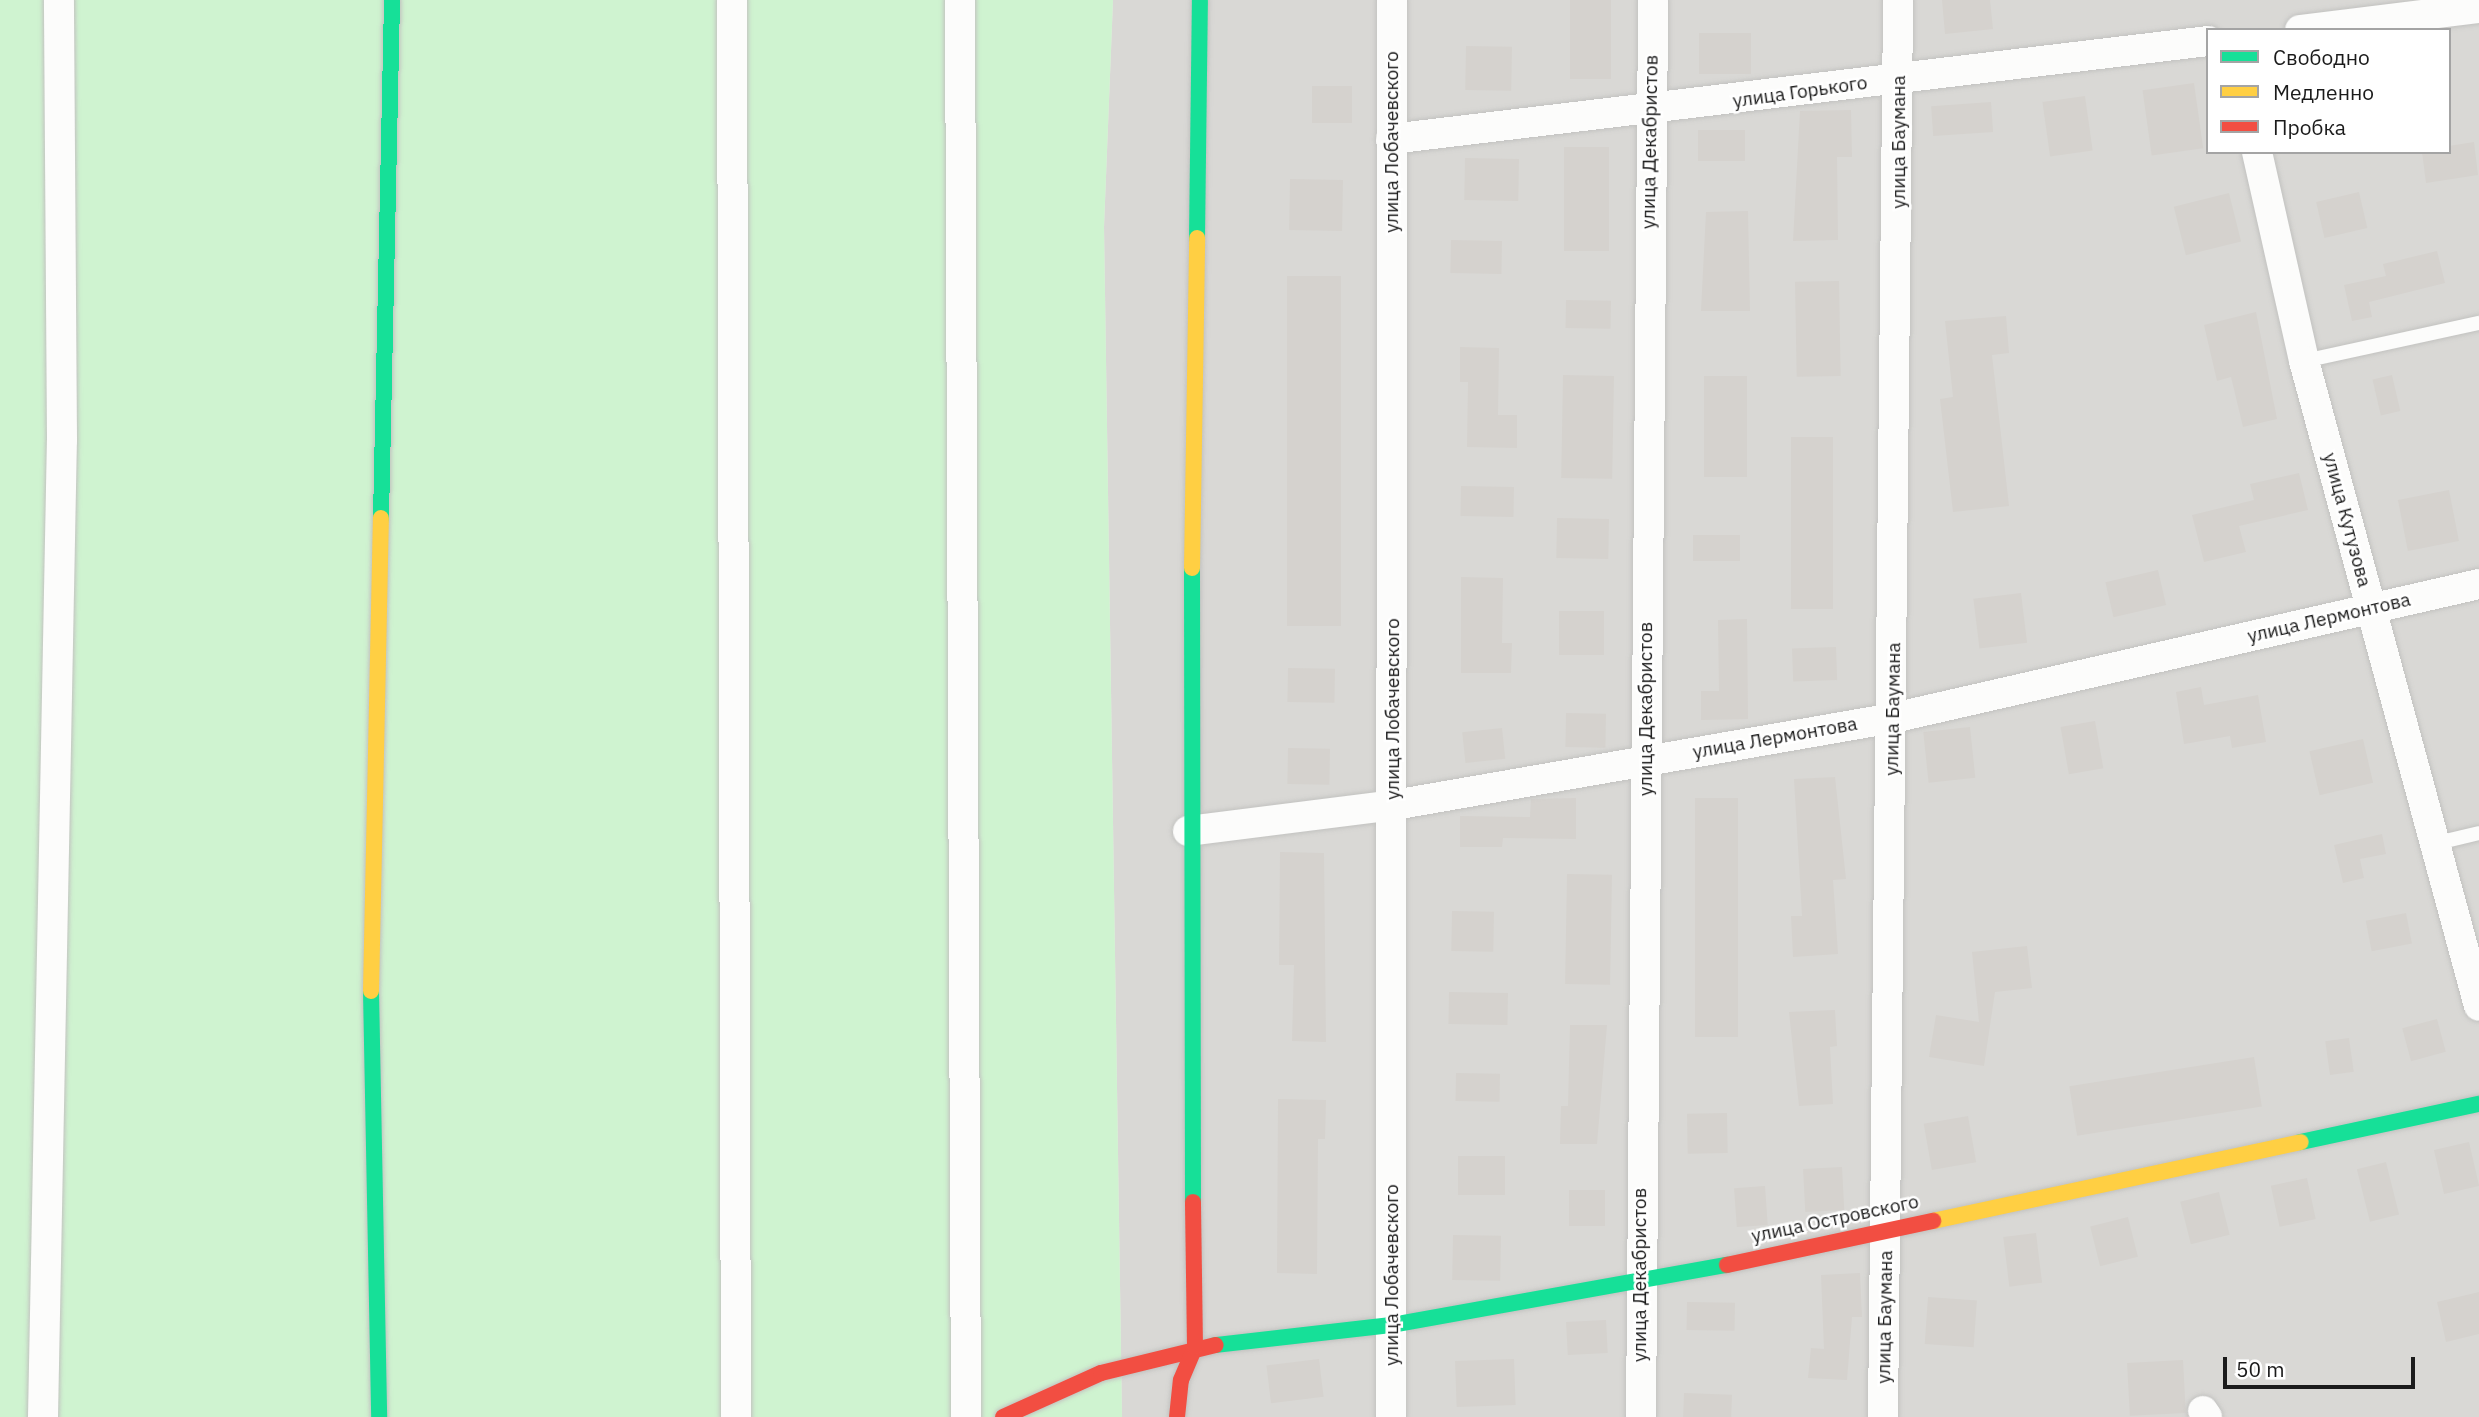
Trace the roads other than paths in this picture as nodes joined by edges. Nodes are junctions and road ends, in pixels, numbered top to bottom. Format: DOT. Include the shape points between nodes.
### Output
graph roads {
  1 [pos="59,0"];
  2 [pos="392,0"];
  3 [pos="732,0"];
  4 [pos="960,0"];
  5 [pos="1200,0"];
  6 [pos="1392,0"];
  7 [pos="1653,0"];
  8 [pos="1898,0"];
  9 [pos="2479,8"];
  10 [pos="2316,28"];
  11 [pos="2206,41"];
  12 [pos="1900,79"];
  13 [pos="1649,112"];
  14 [pos="1391,139"];
  15 [pos="2257,154"];
  16 [pos="2479,323"];
  17 [pos="2304,361"];
  18 [pos="2479,584"];
  19 [pos="2371,608"];
  20 [pos="1893,718"];
  21 [pos="1646,760"];
  22 [pos="1394,804"];
  23 [pos="1188,831"];
  24 [pos="2479,833"];
  25 [pos="2430,845"];
  26 [pos="2479,1006"];
  27 [pos="2479,1104"];
  28 [pos="1887,1228"];
  29 [pos="1638,1284"];
  30 [pos="1392,1325"];
  31 [pos="1195,1347"];
  32 [pos="43,1417"];
  33 [pos="379,1417"];
  34 [pos="736,1417"];
  35 [pos="966,1417"];
  36 [pos="1003,1417"];
  37 [pos="1177,1417"];
  38 [pos="1391,1417"];
  39 [pos="1641,1417"];
  40 [pos="1883,1417"];
  1 -- 32 [label="street" via="62,440"];
  2 -- 33 [label="street" via="371,998"];
  3 -- 34 [label="street"];
  4 -- 35 [label="street"];
  5 -- 23 [label="street"];
  6 -- 14 [label="street, улица Лобачевского"];
  7 -- 13 [label="street, улица Декабристов"];
  8 -- 12 [label="street, улица Баумана"];
  9 -- 10 [label="street"];
  11 -- 12 [label="street, улица Горького"];
  12 -- 13 [label="street, улица Горького"];
  12 -- 20 [label="street, улица Баумана"];
  13 -- 14 [label="street, улица Горького"];
  13 -- 21 [label="street, улица Декабристов"];
  14 -- 22 [label="street, улица Лобачевского"];
  15 -- 17 [label="street, улица Кутузова"];
  16 -- 17 [label="lane"];
  17 -- 19 [label="street, улица Кутузова"];
  18 -- 19 [label="street, улица Лермонтова"];
  19 -- 20 [label="street, улица Лермонтова"];
  19 -- 25 [label="street, улица Кутузова"];
  20 -- 21 [label="street, улица Лермонтова"];
  20 -- 28 [label="street, улица Баумана"];
  21 -- 22 [label="street, улица Лермонтова"];
  21 -- 29 [label="street, улица Декабристов"];
  22 -- 23 [label="street, улица Лермонтова"];
  22 -- 30 [label="street, улица Лобачевского"];
  23 -- 31 [label="street"];
  24 -- 25 [label="lane"];
  25 -- 26 [label="street, улица Кутузова"];
  27 -- 28 [label="street, улица Островского"];
  28 -- 29 [label="street, улица Островского"];
  28 -- 40 [label="street, улица Баумана"];
  29 -- 30 [label="street, улица Островского"];
  29 -- 39 [label="street, улица Декабристов"];
  30 -- 31 [label="street, улица Островского"];
  30 -- 38 [label="street, улица Лобачевского"];
  31 -- 36 [label="street, улица Островского" via="1101,1373"];
  31 -- 37 [label="street" via="1181,1380"];
}
